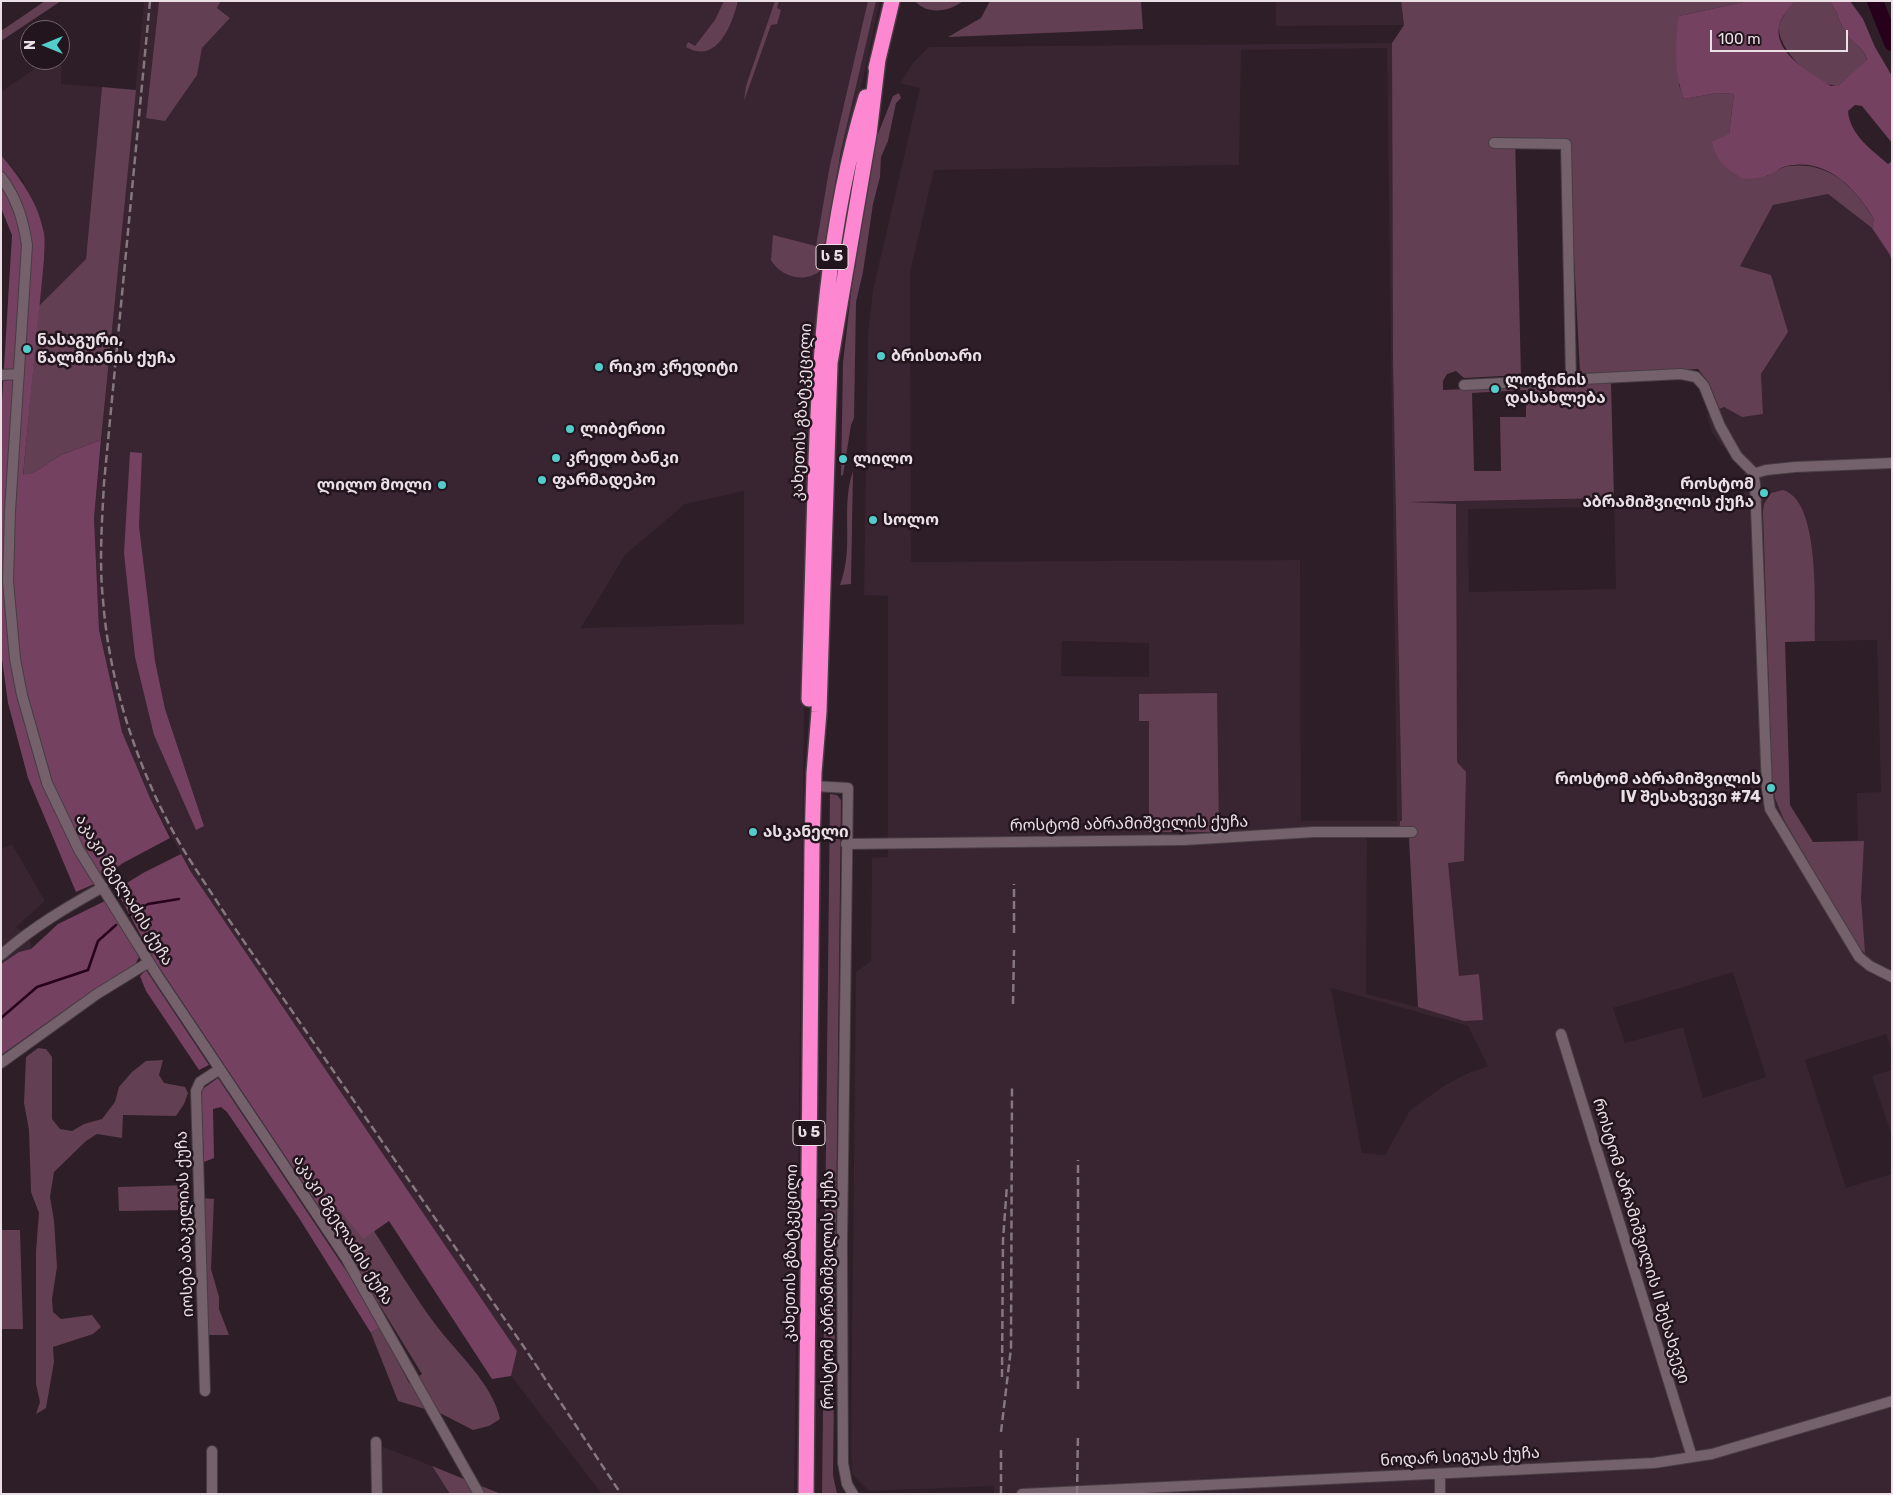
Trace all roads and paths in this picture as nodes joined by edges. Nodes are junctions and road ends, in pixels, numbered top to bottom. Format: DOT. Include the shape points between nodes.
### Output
graph roads {
  1 [pos="892,1"];
  2 [pos="1494,143"];
  3 [pos="1,177"];
  4 [pos="19,374"];
  5 [pos="1,375"];
  6 [pos="1571,379"];
  7 [pos="1464,386"];
  8 [pos="1892,464"];
  9 [pos="1753,474"];
  10 [pos="814,780"];
  11 [pos="1412,832"];
  12 [pos="846,844"];
  13 [pos="103,887"];
  14 [pos="1,955"];
  15 [pos="149,962"];
  16 [pos="1892,977"];
  17 [pos="1561,1034"];
  18 [pos="1,1063"];
  19 [pos="220,1069"];
  20 [pos="204,1391"];
  21 [pos="1892,1401"];
  22 [pos="376,1442"];
  23 [pos="212,1451"];
  24 [pos="1692,1457"];
  25 [pos="1440,1474"];
  26 [pos="476,1490"];
  27 [pos="212,1494"];
  28 [pos="377,1494"];
  29 [pos="806,1494"];
  30 [pos="854,1494"];
  31 [pos="1022,1494"];
  32 [pos="1440,1494"];
  1 -- 10 [label="highway, კახეთის გზატკეცილი / ს 5" via="851,153 825,308 819,380 811,625 809,711"];
  2 -- 6 [label="street" via="1566,144"];
  3 -- 4 [label="street, აკაკი მგელაძის ქუჩა" via="18,204 27,245"];
  4 -- 5 [label="street"];
  4 -- 13 [label="street, აკაკი მგელაძის ქუჩა" via="8,581 15,658 47,783 79,850"];
  6 -- 7 [label="street"];
  6 -- 9 [label="street" via="1681,374 1696,377 1704,386 1720,426"];
  8 -- 9 [label="street" via="1795,467"];
  9 -- 16 [label="street" via="1770,809 1858,957"];
  10 -- 12 [label="street, როსტომ აბრამიშვილის ქუჩა" via="848,788"];
  10 -- 29 [label="highway, კახეთის გზატკეცილი / ს 5"];
  11 -- 12 [label="street, როსტომ აბრამიშვილის ქუჩა" via="1314,832 1186,840"];
  12 -- 30 [label="street, როსტომ აბრამიშვილის ქუჩა" via="843,1464 847,1484"];
  13 -- 14 [label="street" via="33,929"];
  13 -- 15 [label="street, აკაკი მგელაძის ქუჩა"];
  15 -- 18 [label="street" via="97,994"];
  15 -- 19 [label="street, აკაკი მგელაძის ქუჩა"];
  17 -- 24 [label="street, როსტომ აბრამიშვილის II შესახვევი"];
  19 -- 20 [label="street, იოსებ აბაკელიას ქუჩა" via="200,1082 196,1090"];
  19 -- 26 [label="street, აკაკი მგელაძის ქუჩა" via="346,1258"];
  21 -- 24 [label="street, ნოდარ სიგუას ქუჩა"];
  22 -- 28 [label="street"];
  23 -- 27 [label="street"];
  24 -- 25 [label="street, ნოდარ სიგუას ქუჩა" via="1654,1464"];
  25 -- 31 [label="street, ნოდარ სიგუას ქუჩა"];
  25 -- 32 [label="street"];
}
